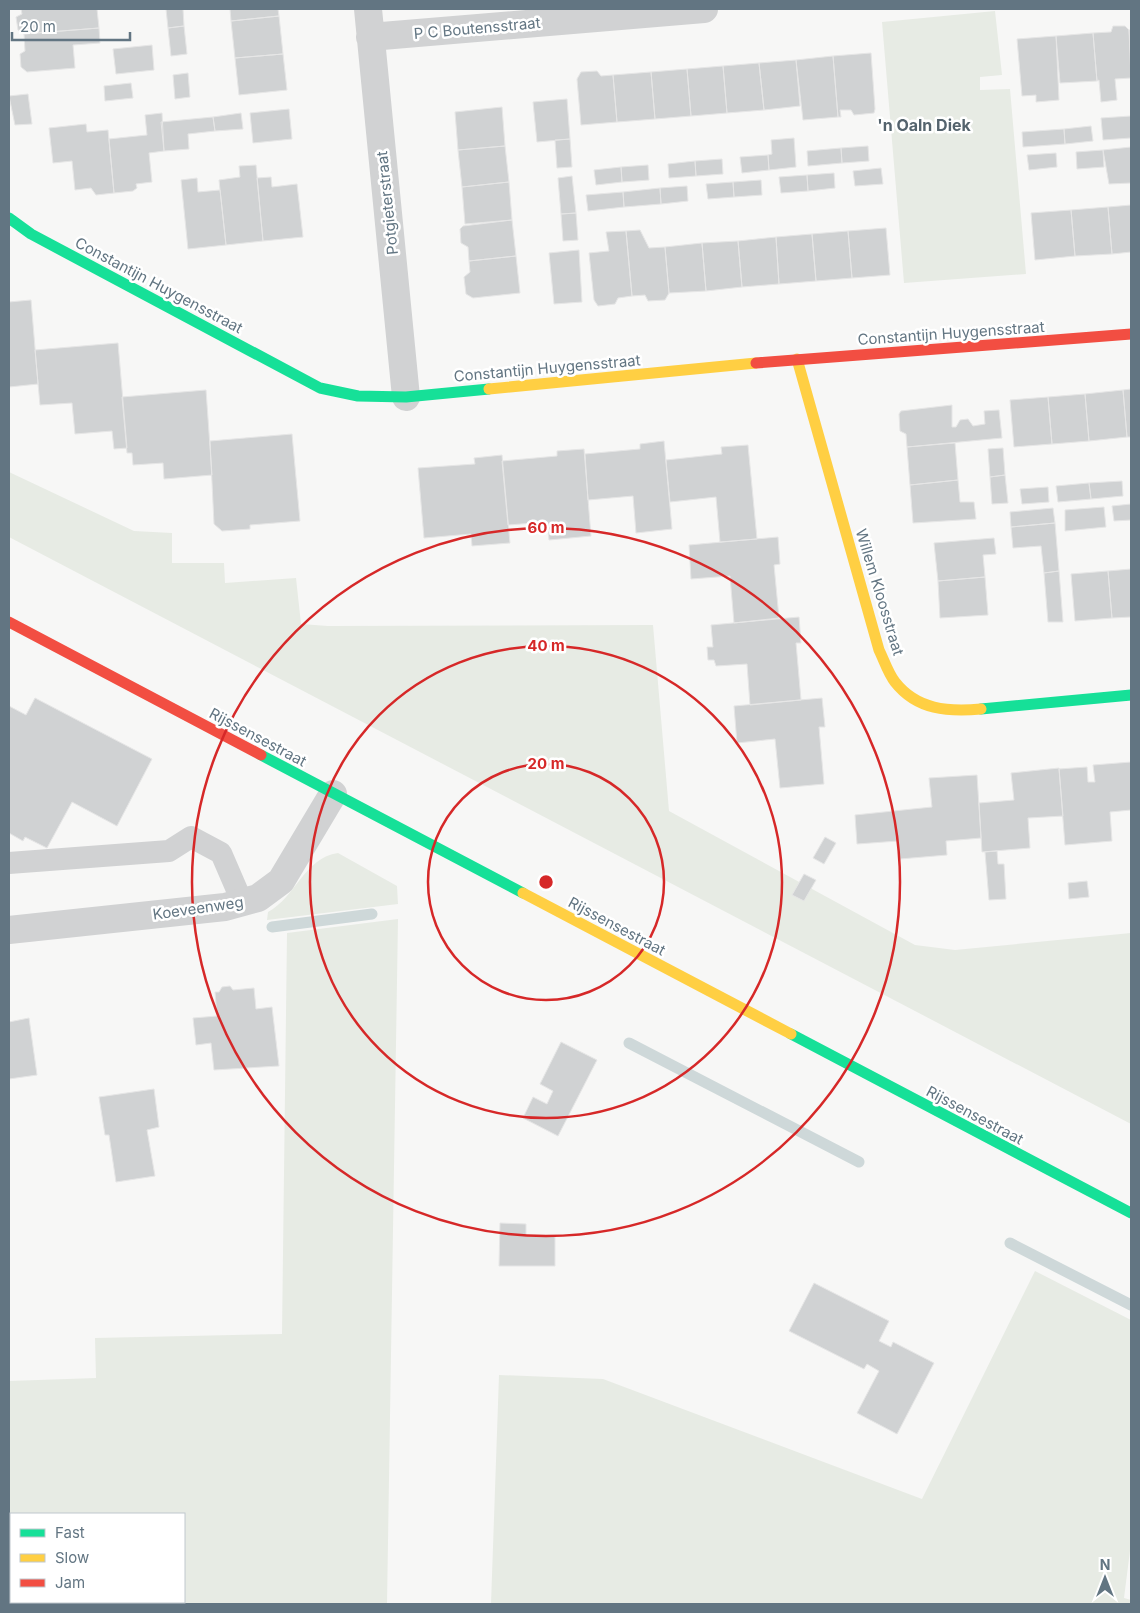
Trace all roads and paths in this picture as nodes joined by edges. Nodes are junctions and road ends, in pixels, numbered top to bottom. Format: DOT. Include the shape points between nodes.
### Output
graph roads {
  1 [pos="368,9"];
  2 [pos="704,9"];
  3 [pos="370,37"];
  4 [pos="9,218"];
  5 [pos="1131,334"];
  6 [pos="797,359"];
  7 [pos="406,397"];
  8 [pos="9,622"];
  9 [pos="1131,695"];
  10 [pos="333,794"];
  11 [pos="9,863"];
  12 [pos="243,904"];
  13 [pos="9,930"];
  14 [pos="1131,1214"];
  1 -- 3 [label="street, Potgieterstraat"];
  2 -- 3 [label="street, P C Boutensstraat"];
  3 -- 7 [label="street, Potgieterstraat"];
  4 -- 7 [label="street, Constantijn Huygensstraat" via="31,234 320,388 358,396"];
  5 -- 6 [label="street, Constantijn Huygensstraat"];
  6 -- 7 [label="street, Constantijn Huygensstraat"];
  6 -- 9 [label="street, Willem Kloosstraat" via="879,650 895,682 922,705 958,711"];
  8 -- 10 [label="street, Rijssensestraat"];
  10 -- 12 [label="street, Koeveenweg" via="281,881 258,898"];
  10 -- 14 [label="street, Rijssensestraat"];
  11 -- 12 [label="lane" via="170,851 191,838 221,853"];
  12 -- 13 [label="street, Koeveenweg"];
}
